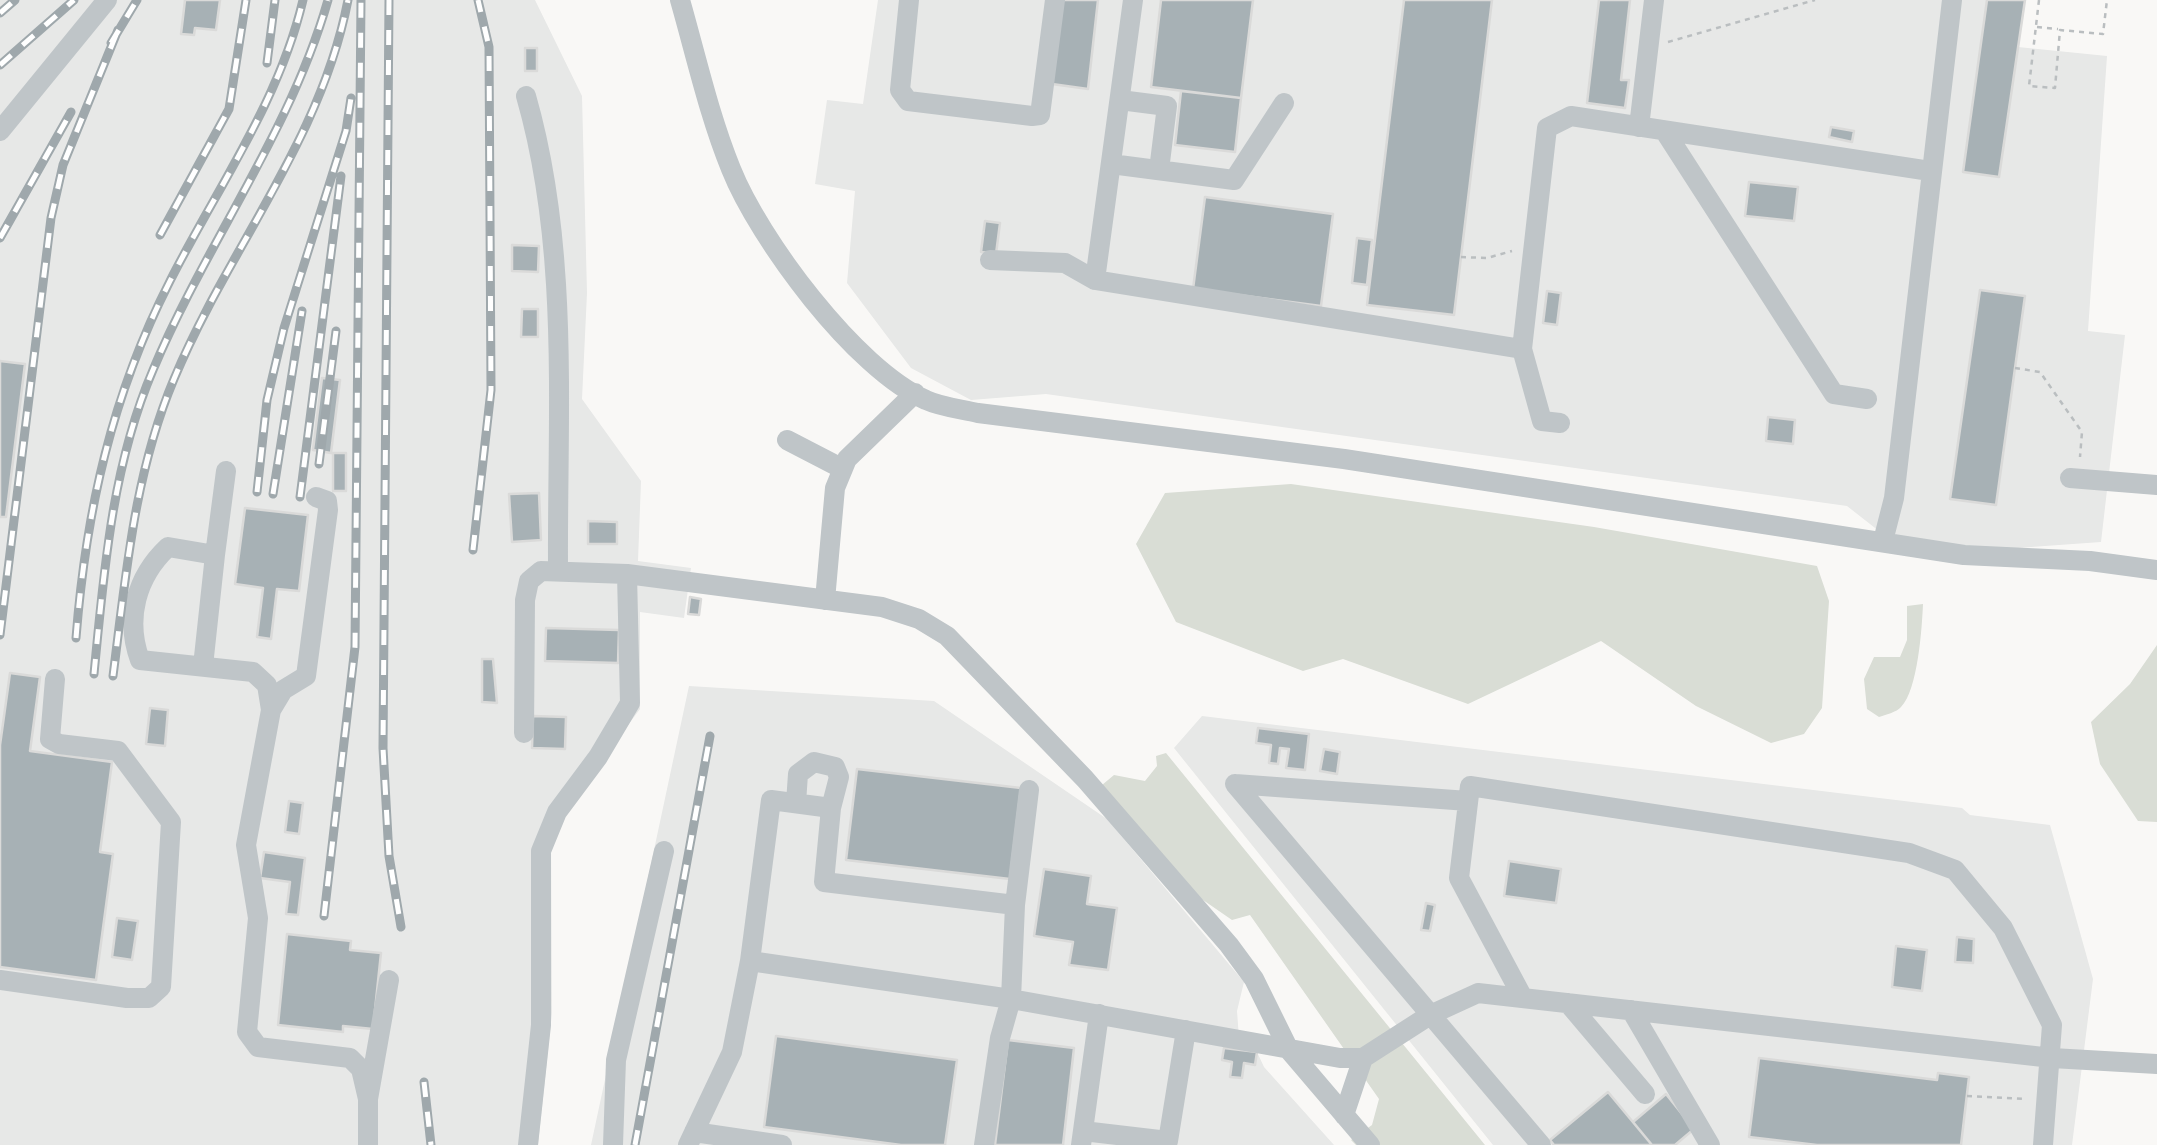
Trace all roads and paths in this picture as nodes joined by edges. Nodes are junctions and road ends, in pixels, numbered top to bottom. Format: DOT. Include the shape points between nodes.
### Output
graph roads {
  1 [pos="108,0"];
  2 [pos="680,0"];
  3 [pos="908,0"];
  4 [pos="1055,0"];
  5 [pos="1134,0"];
  6 [pos="1654,0"];
  7 [pos="1815,0"];
  8 [pos="1952,0"];
  9 [pos="2039,0"];
  10 [pos="2106,0"];
  11 [pos="2035,27"];
  12 [pos="2060,30"];
  13 [pos="1648,48"];
  14 [pos="526,96"];
  15 [pos="1120,100"];
  16 [pos="1284,103"];
  17 [pos="1639,126"];
  18 [pos="1664,130"];
  19 [pos="0,131"];
  20 [pos="1111,164"];
  21 [pos="1159,170"];
  22 [pos="1930,171"];
  23 [pos="1535,237"];
  24 [pos="1461,257"];
  25 [pos="990,260"];
  26 [pos="1095,280"];
  27 [pos="1522,349"];
  28 [pos="2015,368"];
  29 [pos="915,392"];
  30 [pos="1866,399"];
  31 [pos="1560,423"];
  32 [pos="786,440"];
  33 [pos="843,469"];
  34 [pos="226,471"];
  35 [pos="2074,479"];
  36 [pos="2157,484"];
  37 [pos="316,497"];
  38 [pos="1883,542"];
  39 [pos="215,555"];
  40 [pos="558,570"];
  41 [pos="2157,570"];
  42 [pos="627,574"];
  43 [pos="825,600"];
  44 [pos="202,666"];
  45 [pos="55,678"];
  46 [pos="271,710"];
  47 [pos="524,733"];
  48 [pos="1029,790"];
  49 [pos="1468,800"];
  50 [pos="796,804"];
  51 [pos="831,808"];
  52 [pos="664,851"];
  53 [pos="1015,905"];
  54 [pos="750,961"];
  55 [pos="0,980"];
  56 [pos="389,980"];
  57 [pos="1523,998"];
  58 [pos="1010,999"];
  59 [pos="1568,1003"];
  60 [pos="1631,1010"];
  61 [pos="1098,1014"];
  62 [pos="1430,1015"];
  63 [pos="1186,1030"];
  64 [pos="1289,1050"];
  65 [pos="1363,1058"];
  66 [pos="2052,1058"];
  67 [pos="2157,1064"];
  68 [pos="1645,1094"];
  69 [pos="1966,1096"];
  70 [pos="368,1099"];
  71 [pos="2048,1100"];
  72 [pos="1344,1115"];
  73 [pos="1082,1138"];
  74 [pos="691,1139"];
  75 [pos="1168,1143"];
  76 [pos="368,1145"];
  77 [pos="528,1145"];
  78 [pos="613,1145"];
  79 [pos="782,1145"];
  80 [pos="984,1145"];
  81 [pos="1370,1145"];
  82 [pos="1541,1145"];
  83 [pos="1710,1145"];
  84 [pos="2042,1145"];
  1 -- 19 [label="lane"];
  2 -- 29 [label="lane" via="731,169 771,246 846,336"];
  3 -- 4 [label="lane" via="900,90 908,101 1032,116 1040,115"];
  5 -- 15 [label="lane"];
  6 -- 13 [label="lane"];
  7 -- 13 [label="path"];
  8 -- 22 [label="lane"];
  9 -- 11 [label="path"];
  10 -- 12 [label="path" via="2103,34"];
  11 -- 12 [label="path"];
  11 -- 12 [label="path" via="2029,86 2056,88"];
  13 -- 17 [label="lane"];
  14 -- 40 [label="lane" via="542,161 556,285"];
  15 -- 20 [label="lane"];
  15 -- 21 [label="lane" via="1167,106"];
  16 -- 21 [label="lane" via="1234,180"];
  17 -- 18 [label="lane"];
  17 -- 23 [label="lane" via="1571,116 1547,128"];
  18 -- 22 [label="lane"];
  18 -- 30 [label="lane" via="1834,394"];
  20 -- 21 [label="lane"];
  20 -- 26 [label="lane"];
  22 -- 38 [label="lane" via="1894,498"];
  23 -- 24 [label="path" via="1487,258"];
  23 -- 27 [label="lane"];
  25 -- 26 [label="lane" via="1064,262"];
  26 -- 27 [label="lane"];
  27 -- 31 [label="lane" via="1542,421"];
  28 -- 35 [label="path" via="2040,372 2082,432"];
  29 -- 33 [label="lane"];
  29 -- 38 [label="lane" via="978,413 1344,459"];
  32 -- 33 [label="lane"];
  33 -- 43 [label="lane" via="835,488"];
  34 -- 39 [label="lane"];
  35 -- 36 [label="lane"];
  37 -- 46 [label="lane" via="327,501 328,510 306,676 283,690"];
  38 -- 41 [label="lane"];
  39 -- 44 [label="lane"];
  39 -- 44 [label="lane" via="168,547 137,590 132,640 140,660"];
  40 -- 42 [label="lane"];
  40 -- 47 [label="lane" via="540,571 529,581 525,600"];
  42 -- 43 [label="lane"];
  42 -- 77 [label="lane" via="630,703 557,812 541,851 541,1025"];
  43 -- 64 [label="lane" via="882,607 947,636 1086,779 1230,945"];
  44 -- 46 [label="lane" via="254,672 267,685"];
  45 -- 55 [label="lane" via="50,738 118,750 171,822 161,987 148,998 128,998"];
  46 -- 70 [label="lane" via="246,844 258,918 247,1032 258,1048 350,1058 362,1069"];
  48 -- 53 [label="lane"];
  49 -- 57 [label="lane" via="1460,878"];
  49 -- 62 [label="lane" via="1234,784"];
  49 -- 66 [label="lane" via="1470,786 1909,853 1955,870 2003,928 2052,1025"];
  50 -- 51 [label="lane"];
  50 -- 51 [label="lane" via="798,774 814,762 835,767 840,777"];
  50 -- 54 [label="lane" via="770,800"];
  51 -- 53 [label="lane" via="824,882"];
  52 -- 78 [label="lane" via="616,1060"];
  53 -- 58 [label="lane"];
  54 -- 58 [label="lane"];
  54 -- 74 [label="lane" via="732,1052"];
  56 -- 70 [label="lane"];
  57 -- 59 [label="lane"];
  57 -- 62 [label="lane" via="1478,993"];
  58 -- 61 [label="lane"];
  58 -- 80 [label="lane"];
  59 -- 60 [label="lane"];
  59 -- 68 [label="lane"];
  60 -- 66 [label="lane"];
  60 -- 83 [label="lane"];
  61 -- 63 [label="lane"];
  61 -- 73 [label="lane"];
  62 -- 65 [label="lane"];
  62 -- 82 [label="lane"];
  63 -- 64 [label="lane"];
  63 -- 75 [label="lane"];
  64 -- 65 [label="lane"];
  64 -- 72 [label="lane"];
  65 -- 72 [label="lane"];
  66 -- 67 [label="lane"];
  66 -- 71 [label="lane"];
  69 -- 71 [label="path"];
  70 -- 76 [label="lane"];
  71 -- 84 [label="lane"];
  72 -- 81 [label="lane"];
  73 -- 75 [label="lane"];
  74 -- 79 [label="lane"];
}
